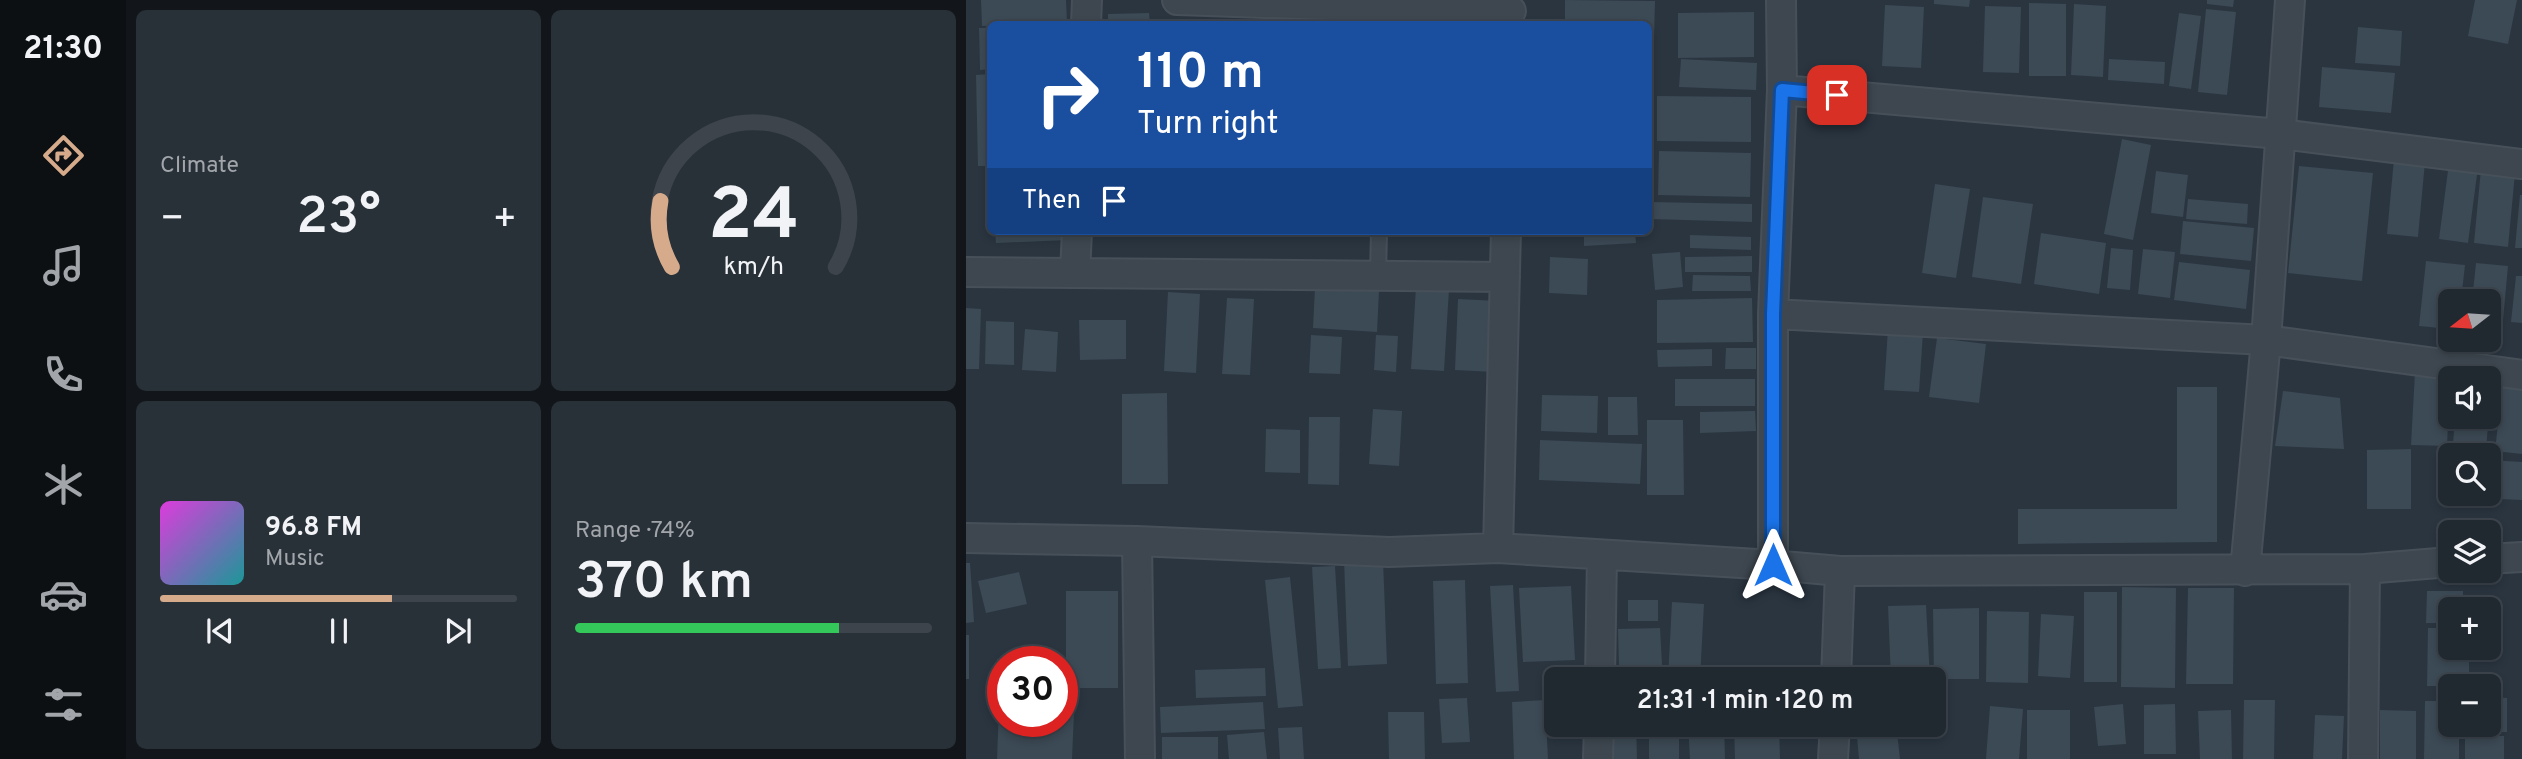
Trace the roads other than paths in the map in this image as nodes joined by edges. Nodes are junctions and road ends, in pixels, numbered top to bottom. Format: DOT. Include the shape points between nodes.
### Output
graph roads {
  1 [pos="1087,0"];
  2 [pos="1177,0"];
  3 [pos="1781,0"];
  4 [pos="2290,0"];
  5 [pos="1511,12"];
  6 [pos="1086,21"];
  7 [pos="1782,90"];
  8 [pos="2280,134"];
  9 [pos="2522,164"];
  10 [pos="1077,235"];
  11 [pos="1379,235"];
  12 [pos="1506,235"];
  13 [pos="966,272"];
  14 [pos="1075,273"];
  15 [pos="1378,276"];
  16 [pos="1505,277"];
  17 [pos="1773,314"];
  18 [pos="2266,340"];
  19 [pos="2522,375"];
  20 [pos="966,538"];
  21 [pos="1137,541"];
  22 [pos="1498,548"];
  23 [pos="1601,555"];
  24 [pos="2522,557"];
  25 [pos="2501,558"];
  26 [pos="2438,563"];
  27 [pos="1773,565"];
  28 [pos="2365,569"];
  29 [pos="2245,570"];
  30 [pos="1840,571"];
  31 [pos="1600,667"];
  32 [pos="1836,667"];
  33 [pos="1599,737"];
  34 [pos="1834,737"];
  35 [pos="1140,759"];
  36 [pos="1598,759"];
  37 [pos="1833,759"];
  38 [pos="2363,759"];
  1 -- 6 [label="street"];
  2 -- 5 [label="street"];
  3 -- 7 [label="street"];
  4 -- 8 [label="street"];
  7 -- 8 [label="street"];
  7 -- 17 [label="street"];
  8 -- 9 [label="street"];
  8 -- 18 [label="street"];
  10 -- 14 [label="street"];
  11 -- 15 [label="lane"];
  12 -- 16 [label="street"];
  13 -- 14 [label="street"];
  14 -- 15 [label="street"];
  15 -- 16 [label="street"];
  16 -- 22 [label="street"];
  17 -- 18 [label="street"];
  17 -- 27 [label="street"];
  18 -- 19 [label="street"];
  18 -- 29 [label="street"];
  20 -- 21 [label="street"];
  21 -- 22 [label="street" via="1389,552"];
  21 -- 35 [label="street"];
  22 -- 23 [label="street"];
  23 -- 27 [label="street"];
  23 -- 31 [label="street"];
  24 -- 25 [label="street"];
  26 -- 28 [label="street"];
  27 -- 30 [label="street"];
  28 -- 29 [label="street"];
  28 -- 38 [label="street"];
  29 -- 30 [label="street"];
  30 -- 32 [label="street"];
  33 -- 36 [label="street"];
  34 -- 37 [label="street"];
}
